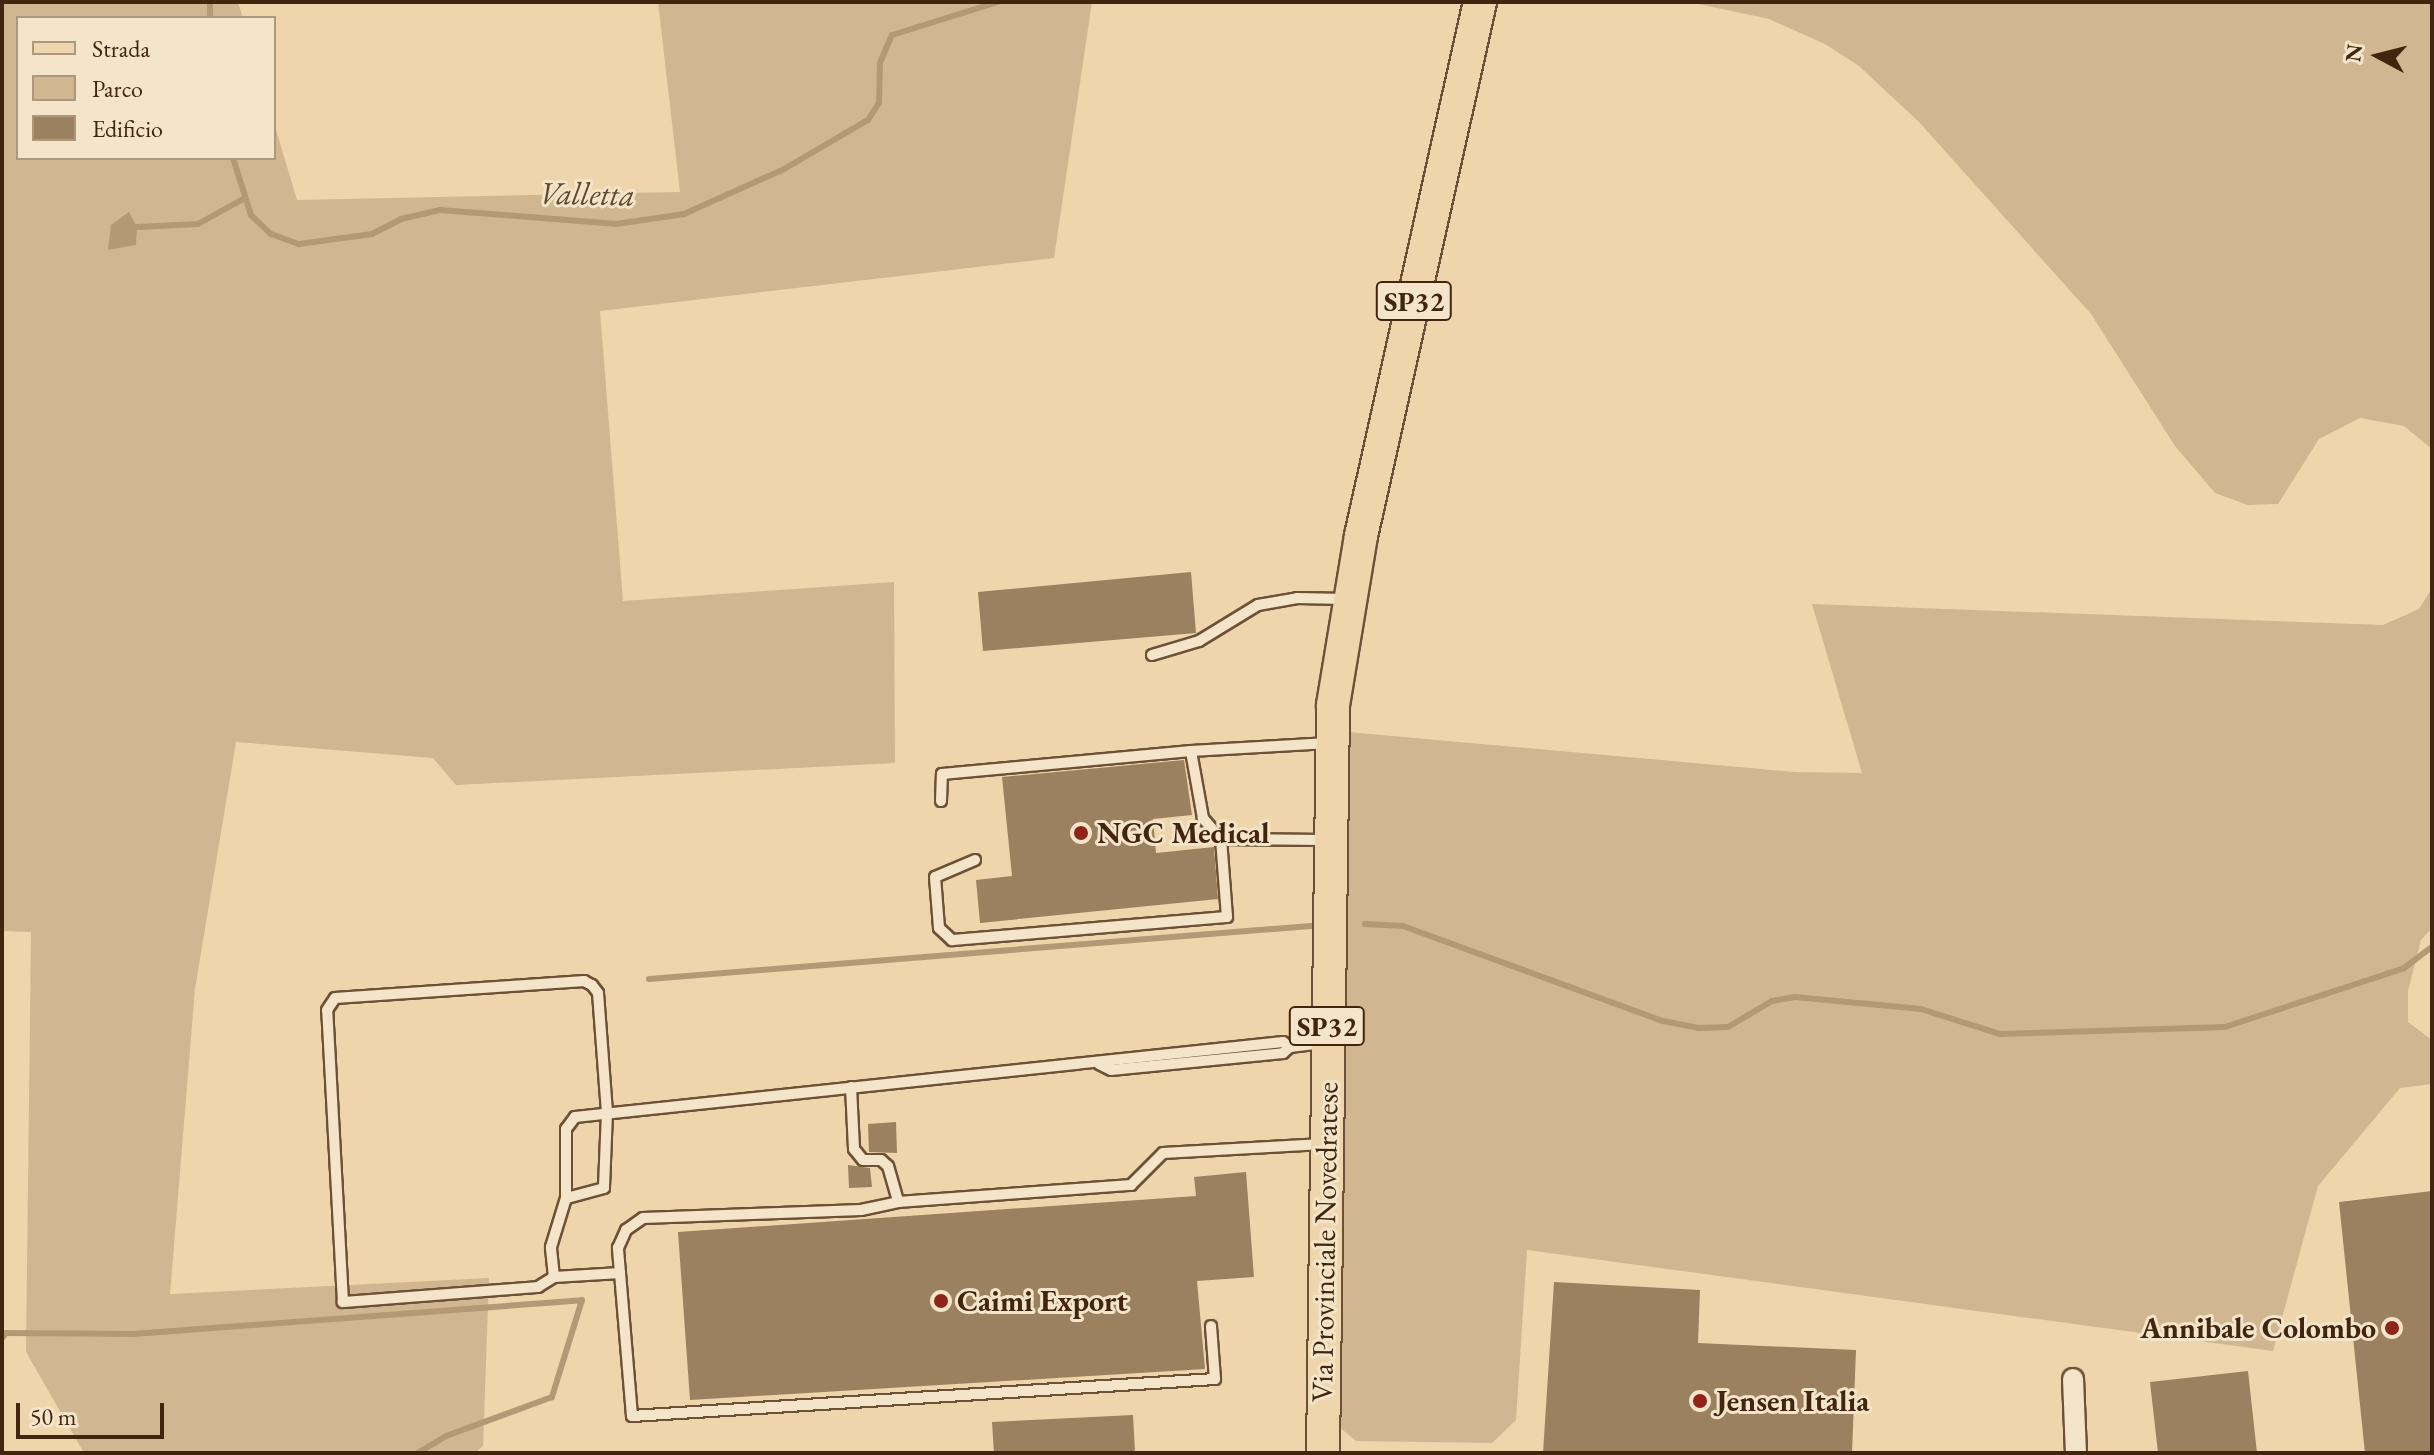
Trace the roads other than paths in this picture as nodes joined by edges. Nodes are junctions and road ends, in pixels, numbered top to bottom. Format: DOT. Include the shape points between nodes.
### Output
graph roads {
  1 [pos="1480,2"];
  2 [pos="1350,599"];
  3 [pos="1152,655"];
  4 [pos="1331,743"];
  5 [pos="1191,751"];
  6 [pos="941,801"];
  7 [pos="1221,839"];
  8 [pos="1328,840"];
  9 [pos="975,860"];
  10 [pos="1327,1043"];
  11 [pos="851,1087"];
  12 [pos="607,1112"];
  13 [pos="1326,1144"];
  14 [pos="566,1198"];
  15 [pos="898,1202"];
  16 [pos="620,1273"];
  17 [pos="554,1277"];
  18 [pos="1211,1326"];
  19 [pos="2073,1379"];
  20 [pos="1323,1453"];
  21 [pos="2076,1453"];
  1 -- 2 [label="main road, SP32"];
  2 -- 3 [label="lane" via="1297,598 1258,605 1199,641"];
  2 -- 4 [label="main road, Via Provinciale Novedratese / SP32"];
  4 -- 5 [label="lane"];
  4 -- 8 [label="main road, Via Provinciale Novedratese / SP32"];
  5 -- 6 [label="lane" via="942,774"];
  5 -- 7 [label="lane" via="1203,818"];
  7 -- 8 [label="lane"];
  7 -- 9 [label="lane" via="1227,917 952,940 939,928 935,877"];
  8 -- 10 [label="main road, Via Provinciale Novedratese / SP32"];
  10 -- 11 [label="lane" via="1290,1047 1283,1042"];
  10 -- 13 [label="main road, Via Provinciale Novedratese / SP32"];
  11 -- 12 [label="lane"];
  11 -- 15 [label="lane" via="854,1149 863,1160 881,1160 888,1166"];
  12 -- 14 [label="lane" via="604,1188"];
  12 -- 14 [label="lane" via="575,1117 566,1129"];
  12 -- 17 [label="lane" via="598,993 584,981 335,998 327,1010 343,1302 538,1287"];
  13 -- 15 [label="lane" via="1163,1153 1131,1185"];
  13 -- 20 [label="main road, Via Provinciale Novedratese / SP32"];
  14 -- 17 [label="lane" via="551,1247"];
  15 -- 16 [label="lane" via="861,1210 643,1218 626,1230 618,1248"];
  16 -- 17 [label="lane"];
  16 -- 18 [label="lane" via="632,1416 1215,1379"];
  19 -- 21 [label="street"];
}
